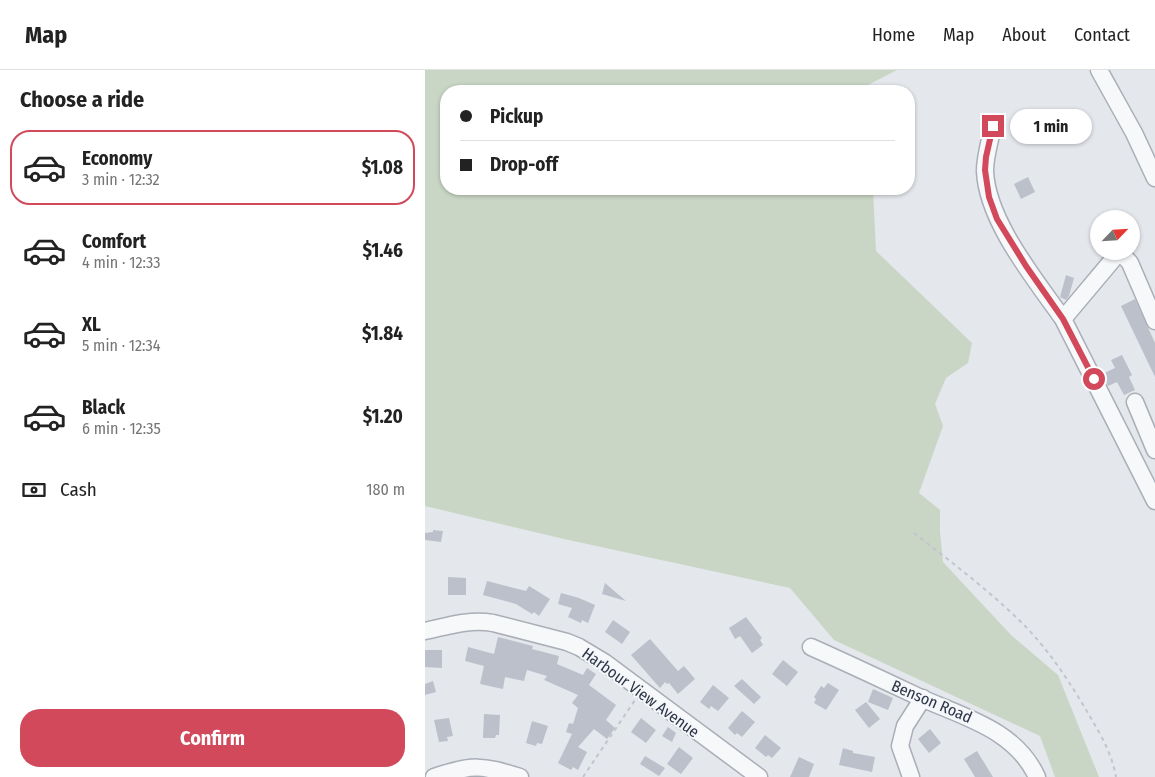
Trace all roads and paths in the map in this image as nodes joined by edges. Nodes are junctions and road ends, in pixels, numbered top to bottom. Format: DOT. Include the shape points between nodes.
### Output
graph roads {
  1 [pos="1099,70"];
  2 [pos="993,126"];
  3 [pos="1155,178"];
  4 [pos="1063,319"];
  5 [pos="1155,321"];
  6 [pos="1135,402"];
  7 [pos="1155,450"];
  8 [pos="1155,501"];
  9 [pos="915,533"];
  10 [pos="425,631"];
  11 [pos="811,647"];
  12 [pos="641,690"];
  13 [pos="923,698"];
  14 [pos="433,777"];
  15 [pos="520,777"];
  16 [pos="583,777"];
  17 [pos="759,777"];
  18 [pos="911,777"];
  19 [pos="1037,777"];
  20 [pos="1116,777"];
  1 -- 3 [label="street"];
  2 -- 4 [label="street" via="985,170 989,197 997,219"];
  4 -- 5 [label="street" via="1120,255 1130,263"];
  4 -- 8 [label="street"];
  6 -- 7 [label="street"];
  9 -- 20 [label="path" via="1019,620 1035,638 1075,690 1110,754"];
  10 -- 12 [label="street, Harbour View Avenue" via="480,621 567,642 594,655"];
  11 -- 13 [label="street, Benson Road"];
  12 -- 16 [label="path"];
  12 -- 17 [label="street, Harbour View Avenue"];
  13 -- 18 [label="street" via="905,726 900,746"];
  13 -- 19 [label="street, Benson Road" via="977,720 1000,734 1019,751"];
  14 -- 15 [label="street" via="478,766"];
}
